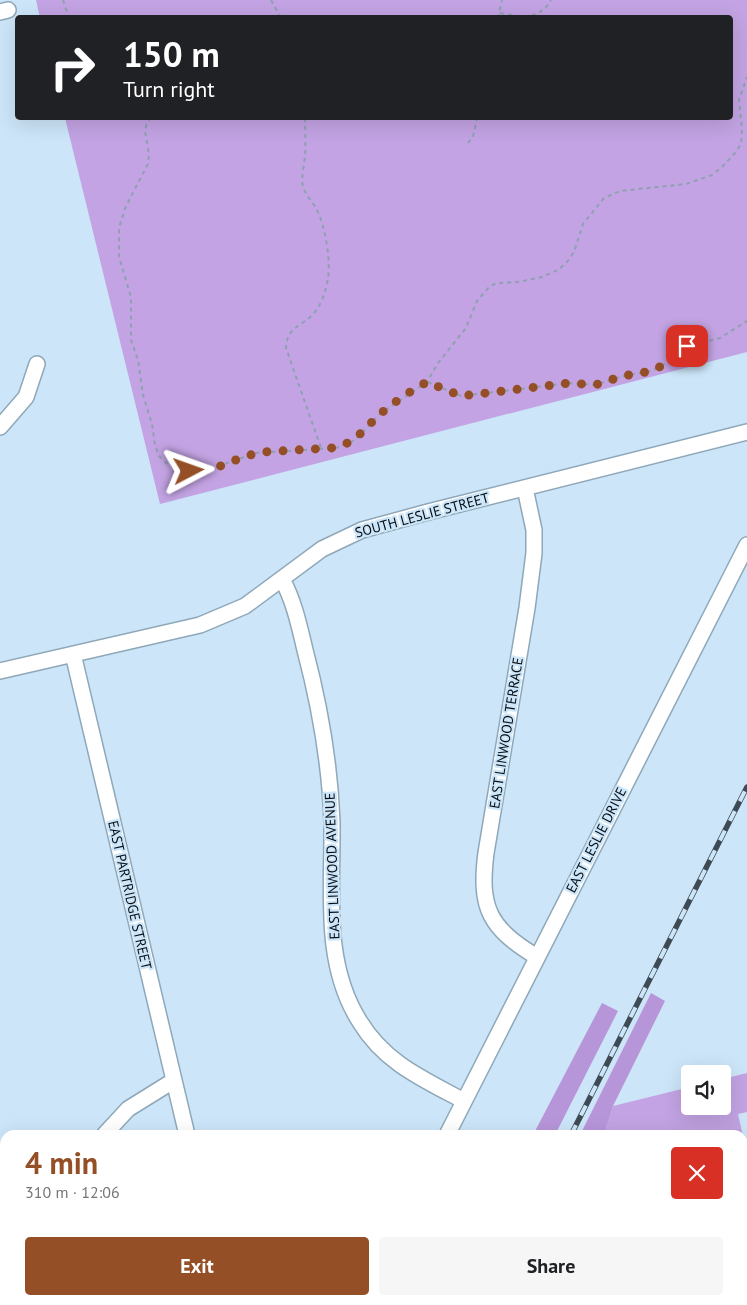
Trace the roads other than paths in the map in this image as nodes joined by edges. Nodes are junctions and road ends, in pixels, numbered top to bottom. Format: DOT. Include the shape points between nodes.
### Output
graph roads {
  1 [pos="37,364"];
  2 [pos="0,427"];
  3 [pos="747,432"];
  4 [pos="525,488"];
  5 [pos="747,545"];
  6 [pos="282,579"];
  7 [pos="74,654"];
  8 [pos="0,671"];
  9 [pos="536,957"];
  10 [pos="174,1081"];
  11 [pos="464,1101"];
  12 [pos="109,1130"];
  13 [pos="186,1130"];
  14 [pos="449,1130"];
  1 -- 2 [label="street" via="26,397"];
  3 -- 4 [label="street, SOUTH LESLIE STREET"];
  4 -- 6 [label="street, SOUTH LESLIE STREET" via="362,530 322,549"];
  4 -- 9 [label="street, EAST LINWOOD TERRACE" via="534,530 534,552 486,853 484,888 489,911 499,928"];
  5 -- 9 [label="street, EAST LESLIE DRIVE"];
  6 -- 7 [label="street, SOUTH LESLIE STREET" via="245,606 200,625"];
  6 -- 11 [label="street, EAST LINWOOD AVENUE" via="292,597 323,726 332,820 332,937 343,989 360,1023 386,1054 404,1069"];
  7 -- 8 [label="street, SOUTH LESLIE STREET"];
  7 -- 10 [label="street, EAST PARTRIDGE STREET"];
  9 -- 11 [label="street, EAST LESLIE DRIVE"];
  10 -- 12 [label="street" via="128,1109"];
  10 -- 13 [label="street, EAST PARTRIDGE STREET"];
  11 -- 14 [label="street, EAST LESLIE DRIVE"];
}
